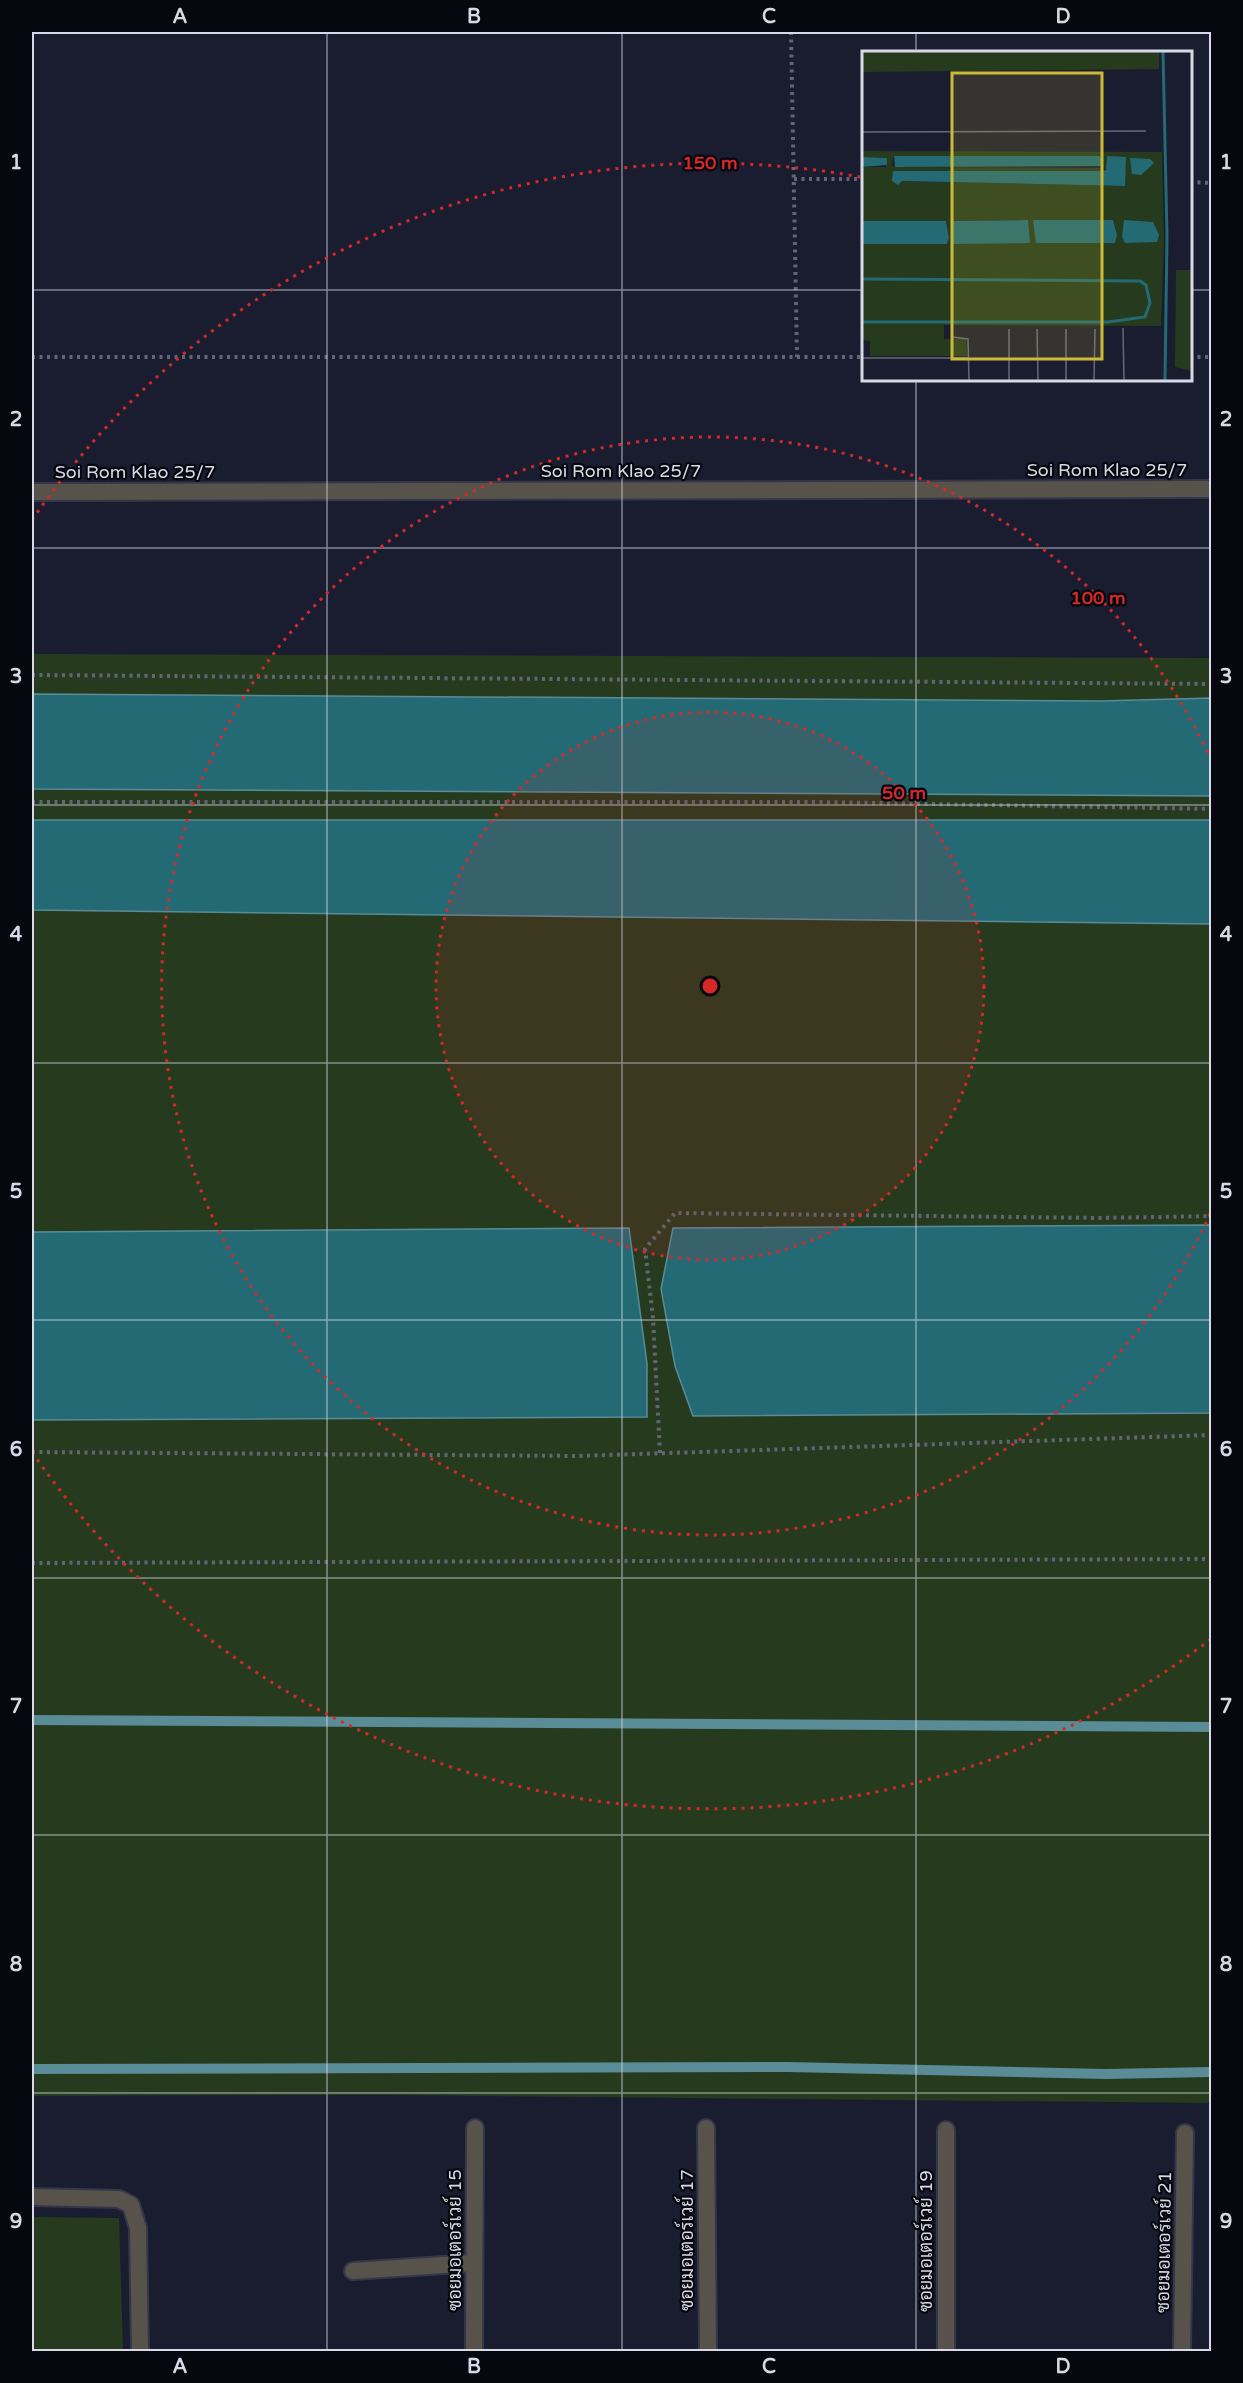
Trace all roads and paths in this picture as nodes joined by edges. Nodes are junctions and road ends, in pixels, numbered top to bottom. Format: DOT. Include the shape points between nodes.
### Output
graph roads {
  1 [pos="791,32"];
  2 [pos="794,179"];
  3 [pos="862,179"];
  4 [pos="1192,182"];
  5 [pos="1212,183"];
  6 [pos="32,357"];
  7 [pos="797,357"];
  8 [pos="862,357"];
  9 [pos="1192,357"];
  10 [pos="1212,357"];
  11 [pos="1212,489"];
  12 [pos="32,492"];
  13 [pos="32,675"];
  14 [pos="1212,684"];
  15 [pos="32,802"];
  16 [pos="1212,809"];
  17 [pos="1212,1216"];
  18 [pos="1212,1435"];
  19 [pos="32,1452"];
  20 [pos="660,1453"];
  21 [pos="1212,1559"];
  22 [pos="32,1563"];
  23 [pos="475,2128"];
  24 [pos="706,2128"];
  25 [pos="945,2130"];
  26 [pos="1185,2133"];
  27 [pos="32,2197"];
  28 [pos="474,2263"];
  29 [pos="353,2271"];
  30 [pos="140,2352"];
  31 [pos="474,2352"];
  32 [pos="708,2352"];
  33 [pos="946,2352"];
  34 [pos="1182,2352"];
  1 -- 2 [label="path"];
  2 -- 3 [label="path"];
  2 -- 7 [label="path"];
  4 -- 5 [label="path"];
  6 -- 7 [label="path"];
  7 -- 8 [label="path"];
  9 -- 10 [label="path"];
  11 -- 12 [label="street, Soi Rom Klao 25/7"];
  13 -- 14 [label="path"];
  15 -- 16 [label="path" via="820,802"];
  17 -- 20 [label="path" via="675,1213 645,1249"];
  18 -- 20 [label="path"];
  19 -- 20 [label="path" via="578,1456"];
  21 -- 22 [label="path"];
  23 -- 28 [label="street, ซอยมอเตอร์เวย์ 15"];
  24 -- 32 [label="street, ซอยมอเตอร์เวย์ 17"];
  25 -- 33 [label="street, ซอยมอเตอร์เวย์ 19"];
  26 -- 34 [label="street, ซอยมอเตอร์เวย์ 21"];
  27 -- 30 [label="street" via="118,2199 131,2205 138,2228"];
  28 -- 29 [label="street"];
  28 -- 31 [label="street, ซอยมอเตอร์เวย์ 15"];
}
